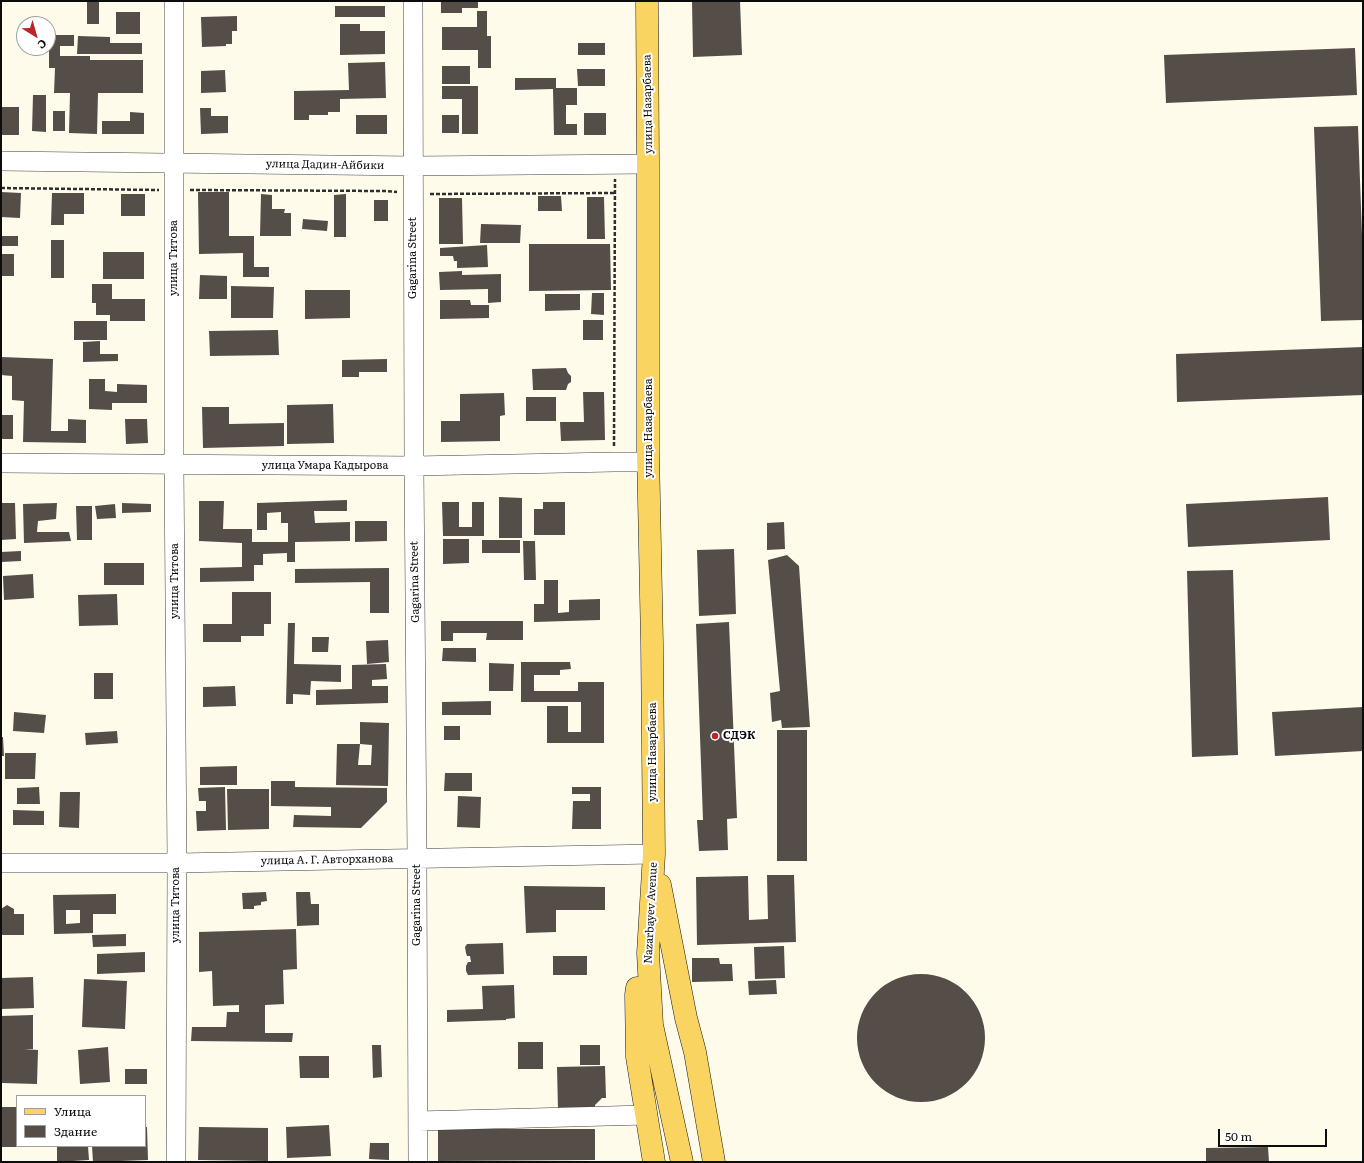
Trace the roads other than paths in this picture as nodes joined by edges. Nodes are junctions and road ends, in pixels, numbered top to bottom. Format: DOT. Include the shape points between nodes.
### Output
graph roads {
  1 [pos="174,1"];
  2 [pos="413,1"];
  3 [pos="647,1"];
  4 [pos="1,161"];
  5 [pos="175,163"];
  6 [pos="648,164"];
  7 [pos="413,166"];
  8 [pos="648,462"];
  9 [pos="1,463"];
  10 [pos="174,465"];
  11 [pos="414,466"];
  12 [pos="654,854"];
  13 [pos="417,858"];
  14 [pos="1,863"];
  15 [pos="177,863"];
  16 [pos="650,920"];
  17 [pos="695,1052"];
  18 [pos="646,1115"];
  19 [pos="418,1121"];
  20 [pos="176,1162"];
  21 [pos="418,1162"];
  22 [pos="654,1162"];
  23 [pos="682,1162"];
  24 [pos="714,1162"];
  25 [pos="728,1162"];
  1 -- 5 [label="street, улица Титова"];
  2 -- 7 [label="street, Gagarina Street"];
  3 -- 6 [label="main road, улица Назарбаева"];
  4 -- 5 [label="street, улица Дадин-Айбики"];
  5 -- 7 [label="street, улица Дадин-Айбики"];
  5 -- 10 [label="street, улица Титова"];
  6 -- 7 [label="street, улица Дадин-Айбики"];
  6 -- 8 [label="main road, улица Назарбаева"];
  7 -- 11 [label="street, Gagarina Street"];
  8 -- 11 [label="street, улица Умара Кадырова"];
  8 -- 12 [label="main road, улица Назарбаева"];
  9 -- 10 [label="street, улица Умара Кадырова"];
  10 -- 11 [label="street, улица Умара Кадырова"];
  10 -- 15 [label="street, улица Титова"];
  11 -- 13 [label="street, Gagarina Street"];
  12 -- 13 [label="street, улица А. Г. Авторханова"];
  12 -- 16 [label="main road, Nazarbayev Avenue"];
  12 -- 17 [label="main road, Nazarbayev Avenue"];
  13 -- 15 [label="street, улица А. Г. Авторханова"];
  13 -- 19 [label="street, Gagarina Street"];
  14 -- 15 [label="street, улица А. Г. Авторханова"];
  15 -- 20 [label="street, улица Титова"];
  16 -- 18 [label="main road" via="636,995 637,1057"];
  16 -- 23 [label="main road, Nazarbayev Avenue" via="648,954 652,1025"];
  17 -- 24 [label="main road, Nazarbayev Avenue"];
  17 -- 25 [label="main road"];
  18 -- 19 [label="street"];
  18 -- 22 [label="main road"];
  19 -- 21 [label="street, Gagarina Street"];
}
